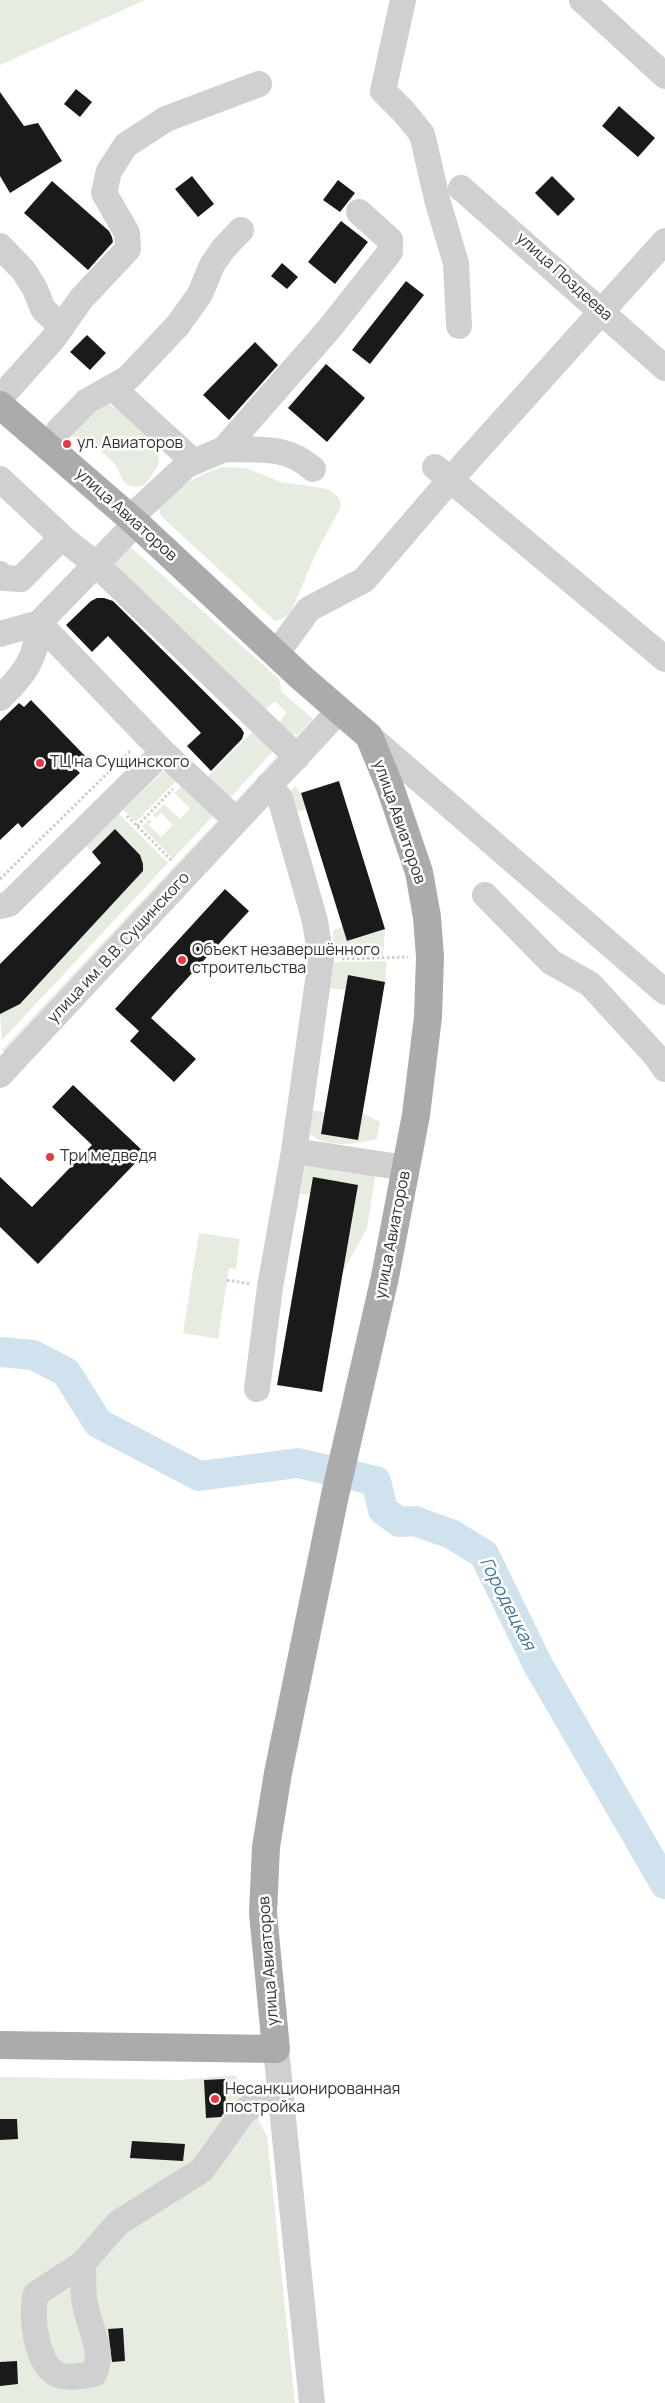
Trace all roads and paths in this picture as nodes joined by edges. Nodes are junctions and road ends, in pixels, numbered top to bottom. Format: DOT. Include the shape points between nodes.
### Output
graph roads {
  1 [pos="403,0"];
  2 [pos="582,0"];
  3 [pos="665,76"];
  4 [pos="259,84"];
  5 [pos="461,188"];
  6 [pos="359,212"];
  7 [pos="241,230"];
  8 [pos="665,241"];
  9 [pos="0,246"];
  10 [pos="600,310"];
  11 [pos="458,326"];
  12 [pos="62,327"];
  13 [pos="665,368"];
  14 [pos="112,387"];
  15 [pos="0,398"];
  16 [pos="0,405"];
  17 [pos="59,430"];
  18 [pos="224,449"];
  19 [pos="194,462"];
  20 [pos="313,469"];
  21 [pos="443,473"];
  22 [pos="0,479"];
  23 [pos="133,520"];
  24 [pos="62,537"];
  25 [pos="97,565"];
  26 [pos="0,574"];
  27 [pos="39,623"];
  28 [pos="0,634"];
  29 [pos="276,654"];
  30 [pos="665,658"];
  31 [pos="0,698"];
  32 [pos="340,710"];
  33 [pos="369,736"];
  34 [pos="155,743"];
  35 [pos="297,756"];
  36 [pos="188,775"];
  37 [pos="268,786"];
  38 [pos="112,802"];
  39 [pos="236,820"];
  40 [pos="137,826"];
  41 [pos="174,863"];
  42 [pos="0,879"];
  43 [pos="485,895"];
  44 [pos="0,906"];
  45 [pos="430,957"];
  46 [pos="322,959"];
  47 [pos="665,992"];
  48 [pos="2,1068"];
  49 [pos="665,1069"];
  50 [pos="294,1151"];
  51 [pos="406,1168"];
  52 [pos="257,1389"];
  53 [pos="0,2045"];
  54 [pos="276,2049"];
  55 [pos="281,2096"];
  56 [pos="83,2263"];
  57 [pos="312,2403"];
  1 -- 11 [label="street" via="383,91 422,134 456,263"];
  2 -- 3 [label="street"];
  4 -- 12 [label="street" via="166,119 126,145 109,170 104,193 127,233 128,249 81,299"];
  5 -- 10 [label="street, улица Поздеева"];
  6 -- 18 [label="street" via="390,240 390,252 329,329"];
  7 -- 14 [label="street" via="212,265 200,294 178,325 128,378"];
  8 -- 10 [label="street"];
  9 -- 12 [label="street" via="24,271 43,309"];
  10 -- 13 [label="street, улица Поздеева"];
  10 -- 21 [label="street"];
  12 -- 15 [label="street"];
  14 -- 17 [label="street" via="87,401"];
  14 -- 19 [label="street"];
  16 -- 23 [label="main road, улица Авиаторов"];
  18 -- 19 [label="street"];
  18 -- 20 [label="street" via="273,450 300,457"];
  19 -- 23 [label="street" via="187,464 154,493"];
  21 -- 29 [label="street" via="364,580 309,609"];
  21 -- 30 [label="street"];
  22 -- 24 [label="street"];
  23 -- 25 [label="street"];
  23 -- 29 [label="main road, улица Авиаторов"];
  24 -- 25 [label="street"];
  24 -- 26 [label="street" via="21,579 4,578"];
  25 -- 27 [label="street"];
  25 -- 35 [label="street"];
  27 -- 28 [label="street"];
  27 -- 31 [label="street" via="35,651 21,678"];
  27 -- 34 [label="street"];
  29 -- 32 [label="main road, улица Авиаторов"];
  32 -- 33 [label="main road, улица Авиаторов"];
  32 -- 35 [label="street, улица им. В.В. Сущинского"];
  33 -- 45 [label="main road, улица Авиаторов" via="420,872"];
  33 -- 47 [label="street"];
  34 -- 36 [label="street"];
  34 -- 38 [label="street"];
  34 -- 42 [label="path"];
  35 -- 37 [label="street, улица им. В.В. Сущинского"];
  36 -- 39 [label="street"];
  36 -- 40 [label="path"];
  37 -- 39 [label="street, улица им. В.В. Сущинского"];
  37 -- 46 [label="street" via="280,798 315,921"];
  38 -- 40 [label="path"];
  38 -- 44 [label="street" via="9,904"];
  39 -- 48 [label="street, улица им. В.В. Сущинского"];
  40 -- 41 [label="path"];
  43 -- 49 [label="street" via="551,962 590,984"];
  45 -- 46 [label="path"];
  45 -- 51 [label="main road, улица Авиаторов" via="423,1069"];
  46 -- 50 [label="street"];
  50 -- 51 [label="street"];
  50 -- 52 [label="street" via="270,1287"];
  51 -- 54 [label="main road, улица Авиаторов" via="383,1286 335,1495 266,1847 262,1913"];
  53 -- 54 [label="main road"];
  54 -- 55 [label="street, улица Авиаторов"];
  55 -- 56 [label="street" via="259,2102 244,2112 202,2170 118,2223"];
  55 -- 57 [label="street, улица Авиаторов"];
}
